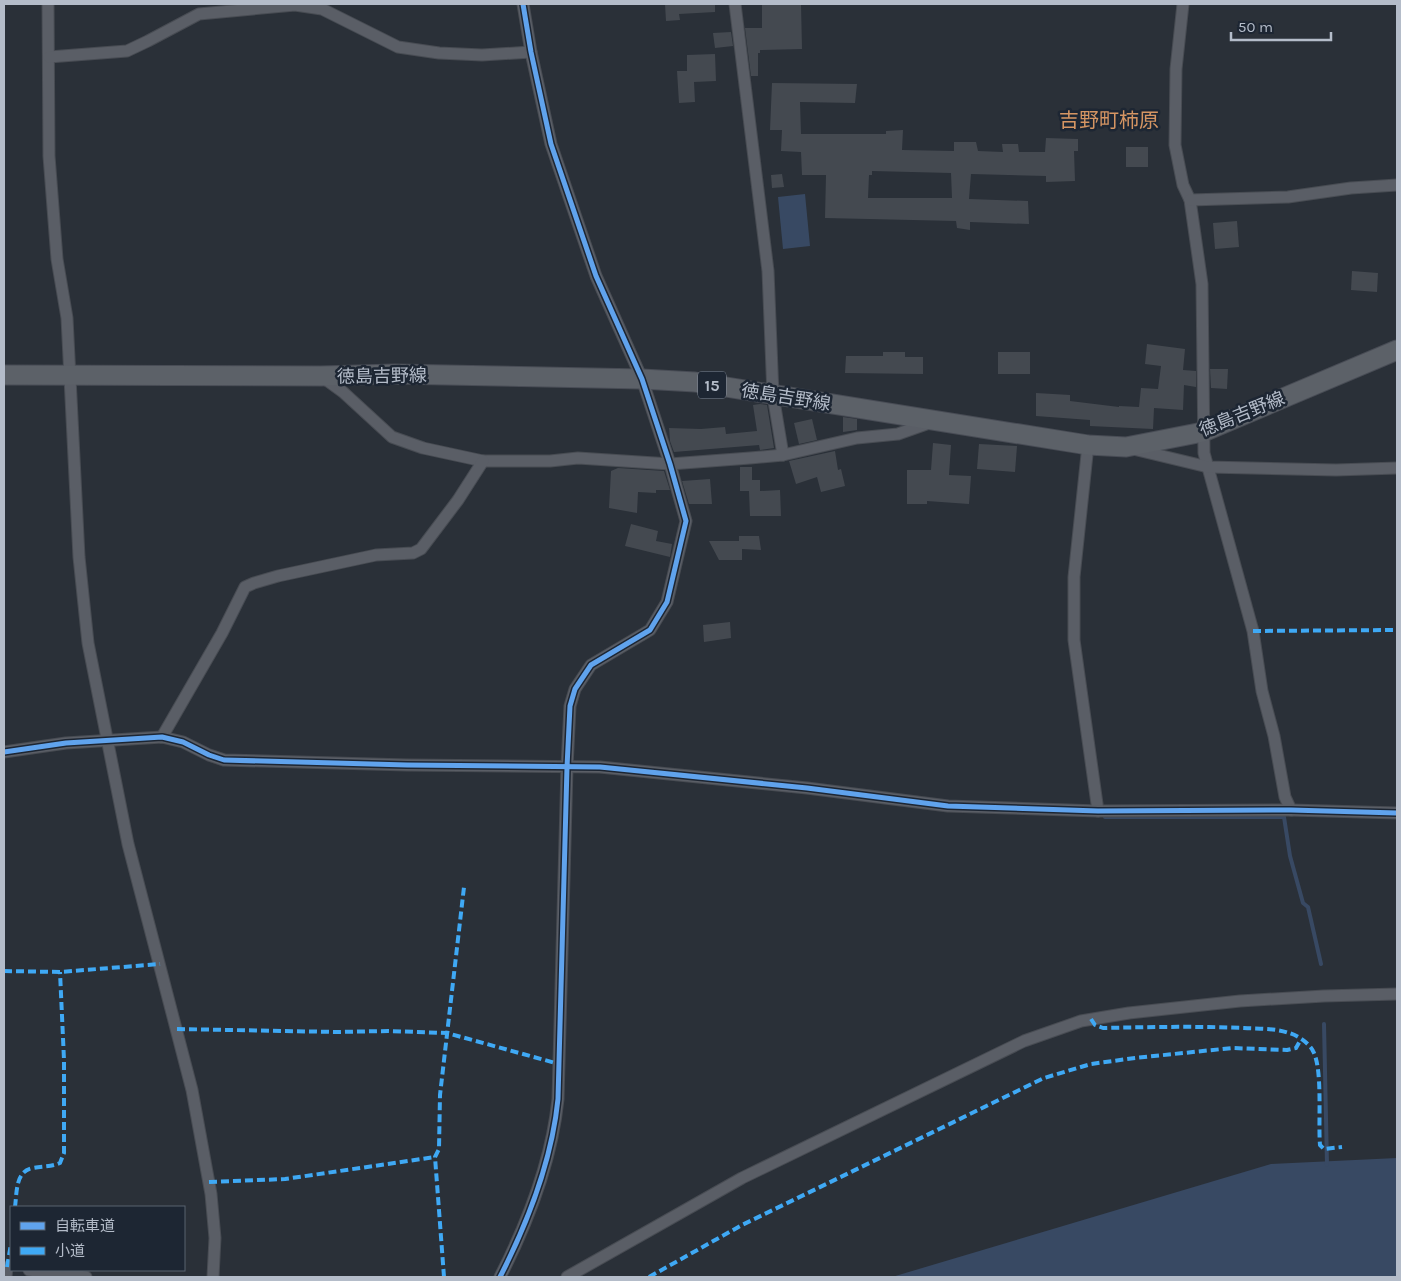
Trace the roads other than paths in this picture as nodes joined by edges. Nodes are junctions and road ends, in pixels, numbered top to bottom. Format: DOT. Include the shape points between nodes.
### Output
graph roads {
  1 [pos="48,4"];
  2 [pos="523,4"];
  3 [pos="735,4"];
  4 [pos="1183,4"];
  5 [pos="531,52"];
  6 [pos="49,57"];
  7 [pos="1397,185"];
  8 [pos="1190,200"];
  9 [pos="1397,350"];
  10 [pos="4,375"];
  11 [pos="70,376"];
  12 [pos="321,376"];
  13 [pos="642,379"];
  14 [pos="773,395"];
  15 [pos="933,421"];
  16 [pos="1203,432"];
  17 [pos="1088,445"];
  18 [pos="1126,447"];
  19 [pos="783,454"];
  20 [pos="482,461"];
  21 [pos="670,464"];
  22 [pos="1208,467"];
  23 [pos="1397,468"];
  24 [pos="162,737"];
  25 [pos="106,740"];
  26 [pos="4,752"];
  27 [pos="567,767"];
  28 [pos="1291,810"];
  29 [pos="1098,811"];
  30 [pos="1397,812"];
  31 [pos="1397,994"];
  32 [pos="37,1271"];
  33 [pos="86,1277"];
  34 [pos="213,1277"];
  35 [pos="500,1277"];
  36 [pos="567,1277"];
  1 -- 6 [label="street"];
  2 -- 5 [label="street"];
  3 -- 14 [label="street" via="768,271"];
  4 -- 8 [label="street" via="1176,69 1175,144 1183,185"];
  5 -- 6 [label="street" via="482,56 398,47 322,9 295,5 200,14 127,50"];
  5 -- 13 [label="street" via="550,144 596,276"];
  6 -- 11 [label="street" via="49,156 57,259 67,318"];
  7 -- 8 [label="street" via="1288,197"];
  8 -- 16 [label="street" via="1202,284"];
  9 -- 16 [label="main road, 徳島吉野線 / 15"];
  10 -- 11 [label="main road, 徳島吉野線 / 15"];
  11 -- 12 [label="main road, 徳島吉野線 / 15"];
  11 -- 25 [label="street" via="79,557 88,643"];
  12 -- 13 [label="main road, 徳島吉野線 / 15" via="395,374"];
  12 -- 20 [label="street" via="392,437 423,448"];
  13 -- 14 [label="main road, 徳島吉野線 / 15" via="695,382"];
  13 -- 21 [label="street"];
  14 -- 15 [label="main road, 徳島吉野線 / 15"];
  14 -- 19 [label="street"];
  15 -- 17 [label="main road, 徳島吉野線 / 15"];
  15 -- 19 [label="street" via="898,434 857,438"];
  16 -- 18 [label="main road, 徳島吉野線 / 15"];
  16 -- 22 [label="street"];
  17 -- 18 [label="main road, 徳島吉野線 / 15"];
  17 -- 29 [label="street" via="1074,577 1074,640"];
  18 -- 22 [label="street"];
  19 -- 21 [label="street"];
  20 -- 21 [label="street" via="578,458"];
  20 -- 24 [label="street" via="421,549 278,576 254,582 245,588"];
  21 -- 27 [label="street" via="686,521 667,602 650,630 591,665 575,688 570,706"];
  22 -- 23 [label="street"];
  22 -- 28 [label="street" via="1253,631 1262,691"];
  24 -- 25 [label="street"];
  24 -- 27 [label="street" via="183,742 224,760"];
  25 -- 26 [label="street"];
  25 -- 34 [label="street" via="128,844 192,1090 211,1194 215,1238"];
  27 -- 29 [label="street" via="696,776 948,806"];
  27 -- 35 [label="street" via="555,1125 530,1211"];
  28 -- 29 [label="street"];
  28 -- 30 [label="street"];
  31 -- 36 [label="street" via="1240,1000 1080,1021 1016,1044 742,1178"];
  32 -- 33 [label="street"];
}
